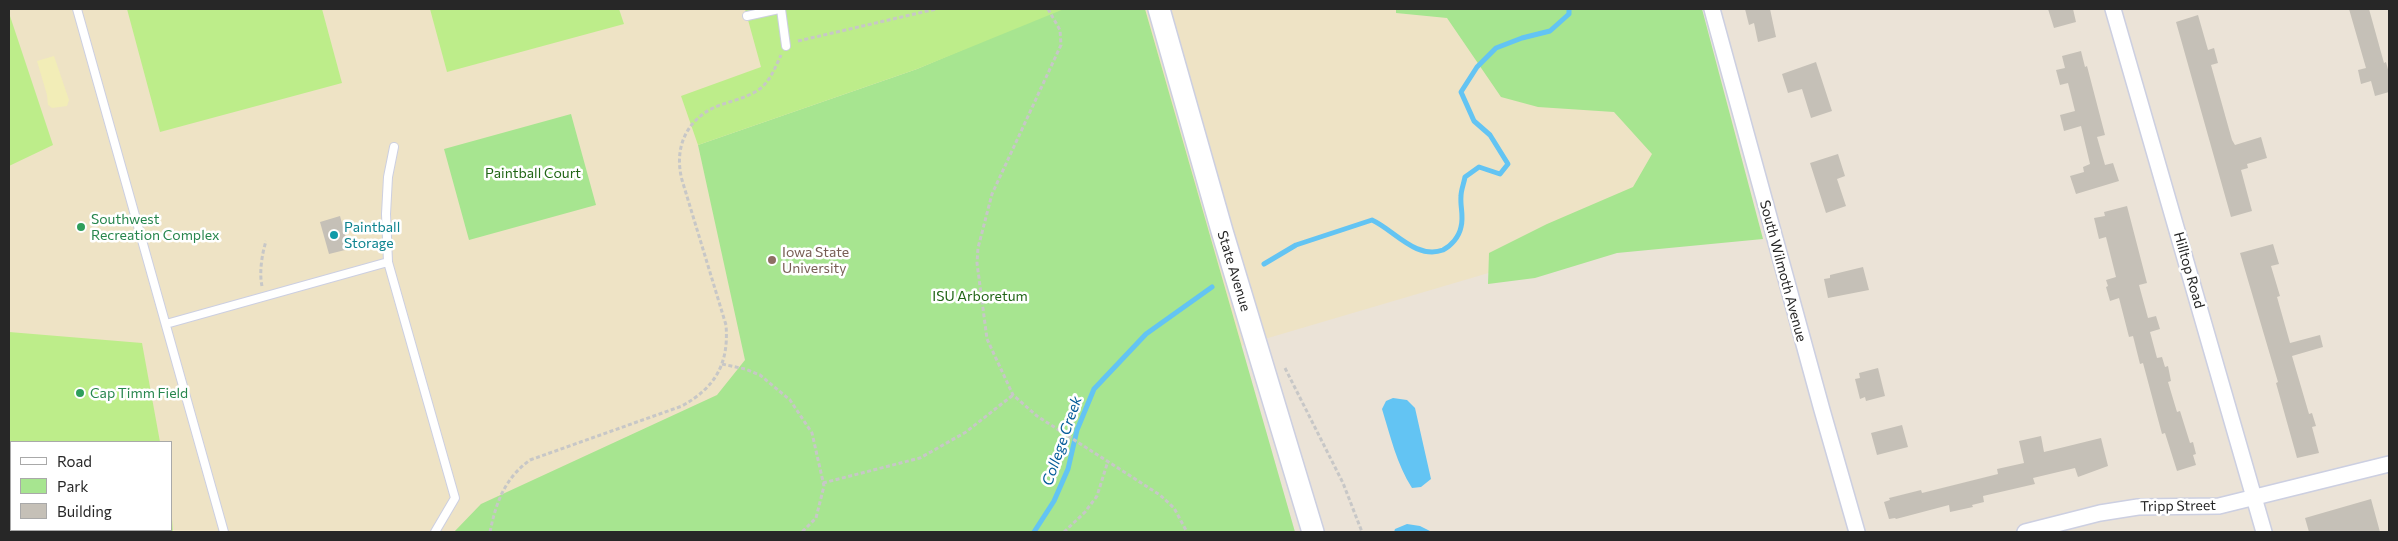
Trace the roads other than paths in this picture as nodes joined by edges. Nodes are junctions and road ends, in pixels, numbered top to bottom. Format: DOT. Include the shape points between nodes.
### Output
graph roads {
  1 [pos="77,9"];
  2 [pos="780,9"];
  3 [pos="1159,9"];
  4 [pos="1712,9"];
  5 [pos="2113,9"];
  6 [pos="747,16"];
  7 [pos="786,46"];
  8 [pos="394,147"];
  9 [pos="388,262"];
  10 [pos="166,324"];
  11 [pos="2389,464"];
  12 [pos="2254,499"];
  13 [pos="224,532"];
  14 [pos="435,532"];
  15 [pos="1313,532"];
  16 [pos="1858,532"];
  17 [pos="2025,532"];
  18 [pos="2264,532"];
  1 -- 10 [label="lane"];
  2 -- 6 [label="lane"];
  2 -- 7 [label="lane"];
  3 -- 15 [label="street, State Avenue"];
  4 -- 16 [label="street, South Wilmoth Avenue"];
  5 -- 12 [label="street, Hilltop Road"];
  8 -- 9 [label="lane" via="386,214"];
  9 -- 10 [label="lane"];
  9 -- 14 [label="lane" via="455,498"];
  10 -- 13 [label="lane"];
  11 -- 12 [label="street, Tripp Street"];
  12 -- 17 [label="street, Tripp Street" via="2218,506 2138,507"];
  12 -- 18 [label="street, Hilltop Road"];
}
